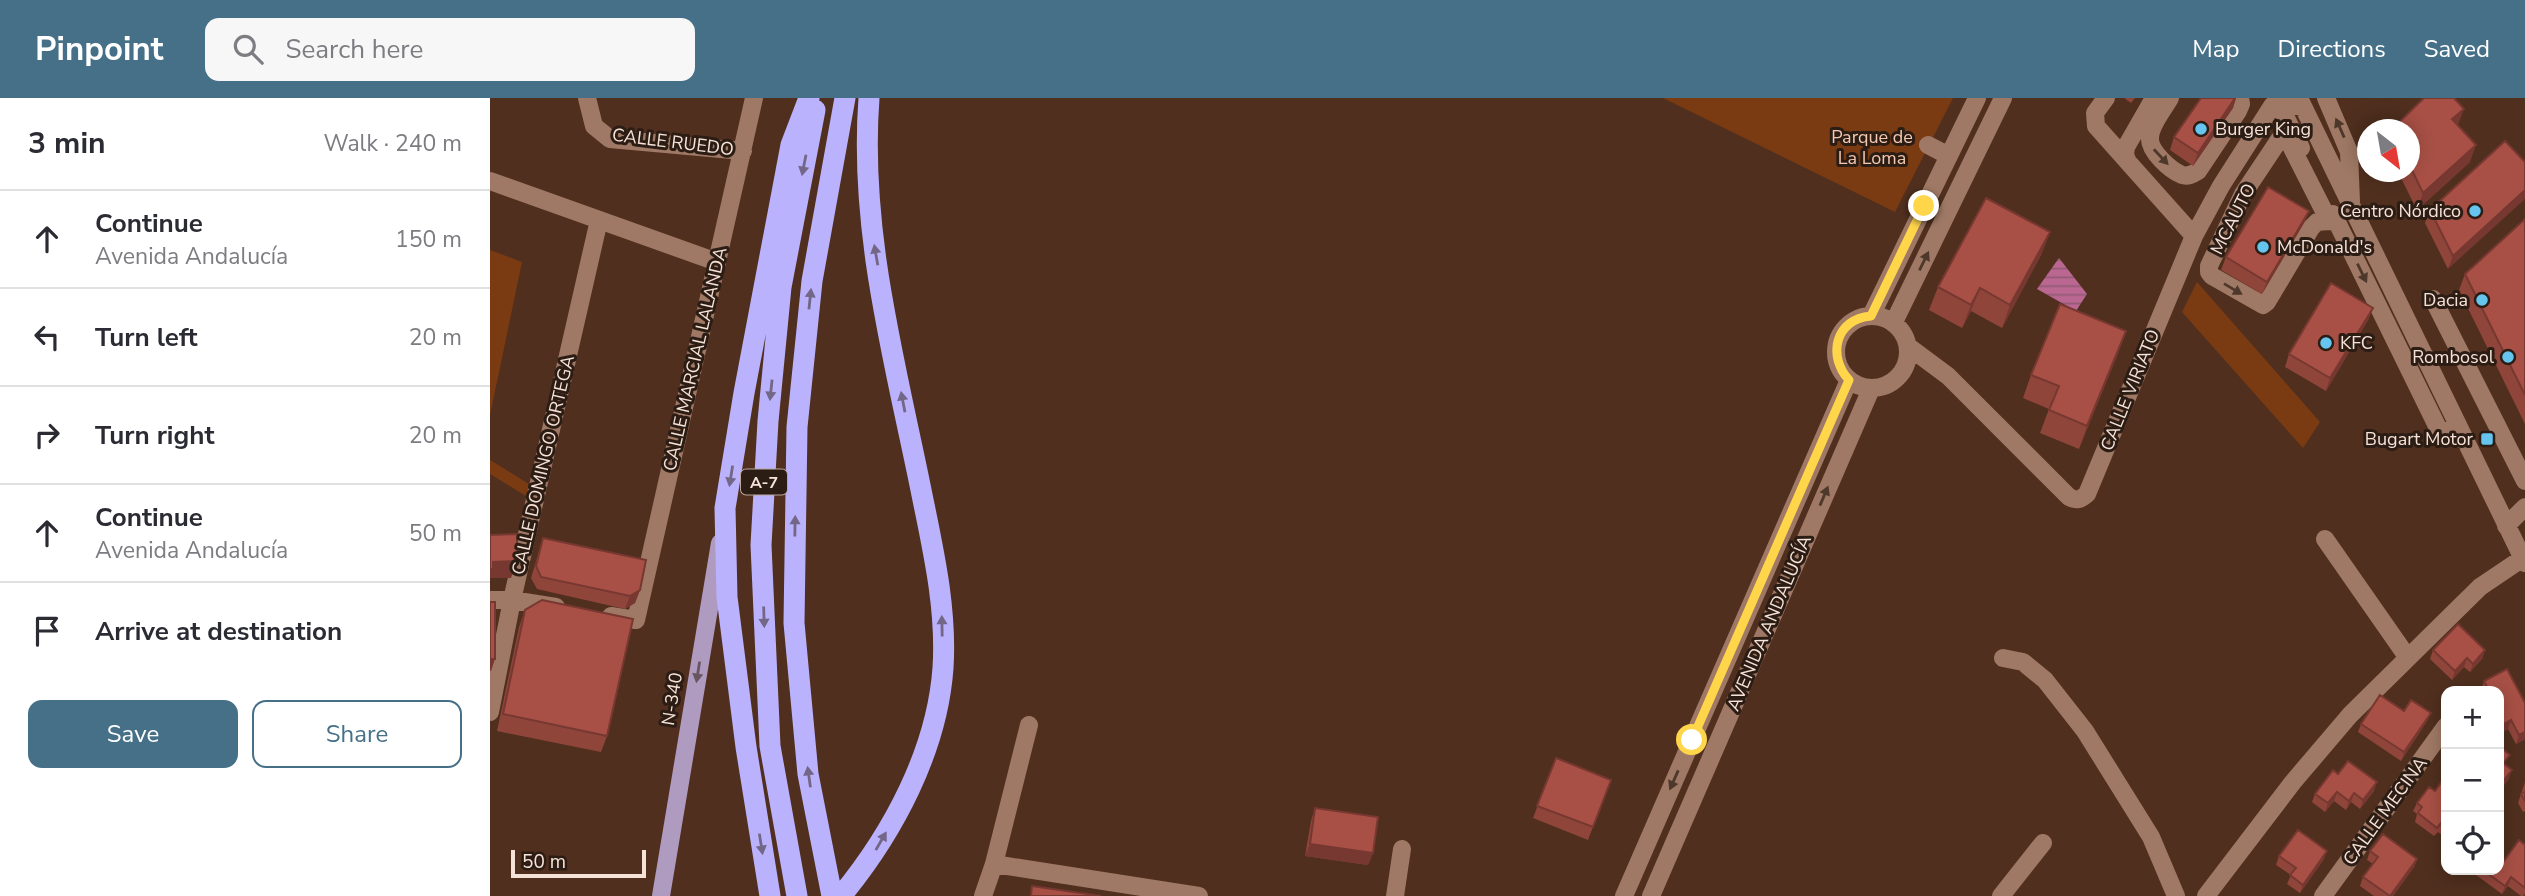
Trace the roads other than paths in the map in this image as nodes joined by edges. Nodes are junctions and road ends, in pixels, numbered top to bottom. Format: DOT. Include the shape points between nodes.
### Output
graph roads {
  1 [pos="587,98"];
  2 [pos="754,98"];
  3 [pos="808,98"];
  4 [pos="817,98"];
  5 [pos="845,98"];
  6 [pos="869,98"];
  7 [pos="876,98"];
  8 [pos="2003,98"];
  9 [pos="2106,98"];
  10 [pos="2154,98"];
  11 [pos="2170,98"];
  12 [pos="2240,98"];
  13 [pos="2326,98"];
  14 [pos="1970,100"];
  15 [pos="2277,100"];
  16 [pos="2301,103"];
  17 [pos="866,137"];
  18 [pos="1928,145"];
  19 [pos="743,151"];
  20 [pos="1949,156"];
  21 [pos="2128,162"];
  22 [pos="490,181"];
  23 [pos="2351,209"];
  24 [pos="599,220"];
  25 [pos="2333,221"];
  26 [pos="2194,236"];
  27 [pos="717,262"];
  28 [pos="2433,299"];
  29 [pos="1871,316"];
  30 [pos="1894,322"];
  31 [pos="1909,347"];
  32 [pos="1849,380"];
  33 [pos="1871,389"];
  34 [pos="2465,441"];
  35 [pos="2525,481"];
  36 [pos="2525,507"];
  37 [pos="725,508"];
  38 [pos="2506,526"];
  39 [pos="2325,540"];
  40 [pos="2524,560"];
  41 [pos="490,600"];
  42 [pos="512,600"];
  43 [pos="574,610"];
  44 [pos="599,614"];
  45 [pos="2408,658"];
  46 [pos="2003,659"];
  47 [pos="490,712"];
  48 [pos="1029,725"];
  49 [pos="2441,733"];
  50 [pos="2043,843"];
  51 [pos="1402,849"];
  52 [pos="995,864"];
  53 [pos="768,891"];
  54 [pos="661,896"];
  55 [pos="797,896"];
  56 [pos="832,896"];
  57 [pos="841,896"];
  58 [pos="983,896"];
  59 [pos="1199,896"];
  60 [pos="1395,896"];
  61 [pos="1624,896"];
  62 [pos="1651,896"];
  63 [pos="2001,896"];
  64 [pos="2176,896"];
  65 [pos="2206,896"];
  66 [pos="2323,896"];
  1 -- 19 [label="street, CALLE RUEDO" via="594,126 610,139"];
  2 -- 19 [label="street, CALLE MARCIAL LALANDA"];
  3 -- 37 [label="highway, one-way" via="791,145"];
  4 -- 55 [label="highway, A-7, one-way" via="780,287 761,545 769,746"];
  56 -- 5 [label="highway, A-7, one-way" via="808,774 793,623 797,427 811,281"];
  6 -- 17 [label="highway"];
  7 -- 17 [label="highway"];
  30 -- 8 [label="street, one-way"];
  9 -- 21 [label="street" via="2095,113 2096,126"];
  10 -- 21 [label="street" via="2126,147"];
  11 -- 12 [label="street, one-way" via="2149,142 2162,160 2190,176 2238,111"];
  23 -- 13 [label="street, one-way" via="2349,152"];
  14 -- 20 [label="street"];
  15 -- 16 [label="street"];
  15 -- 25 [label="street"];
  15 -- 26 [label="street, CALLE VIRIATO"];
  16 -- 23 [label="street"];
  57 -- 17 [label="highway, one-way" via="869,862 909,793 930,738 943,669 941,590 869,217"];
  18 -- 20 [label="street"];
  19 -- 27 [label="street, CALLE MARCIAL LALANDA"];
  20 -- 29 [label="street"];
  21 -- 26 [label="street"];
  22 -- 24 [label="street"];
  23 -- 34 [label="street"];
  24 -- 27 [label="street"];
  24 -- 42 [label="street, CALLE DOMINGO ORTEGA"];
  25 -- 25 [label="street, MCAUTO, one-way" via="2290,142 2279,140 2244,194 2209,272 2263,305 2311,228 2317,222"];
  25 -- 34 [label="street, one-way" via="2438,428"];
  26 -- 31 [label="street, CALLE VIRIATO" via="2082,499 2069,497 1948,376"];
  27 -- 44 [label="street, CALLE MARCIAL LALANDA" via="636,620"];
  28 -- 35 [label="street"];
  29 -- 30 [label="street"];
  29 -- 32 [label="street" via="1853,321 1839,339 1837,361"];
  30 -- 31 [label="street"];
  31 -- 33 [label="street" via="1904,372 1884,387"];
  32 -- 33 [label="street"];
  32 -- 61 [label="street, AVENIDA ANDALUCÍA, one-way"];
  62 -- 33 [label="street, AVENIDA ANDALUCÍA, one-way"];
  34 -- 38 [label="street"];
  36 -- 38 [label="street"];
  37 -- 53 [label="highway, one-way" via="727,597"];
  37 -- 54 [label="main road, N-340, one-way"];
  38 -- 40 [label="street"];
  39 -- 45 [label="street"];
  40 -- 45 [label="street" via="2480,587"];
  41 -- 42 [label="street"];
  42 -- 43 [label="street"];
  42 -- 47 [label="street, CALLE DOMINGO ORTEGA"];
  45 -- 65 [label="street" via="2317,753"];
  46 -- 64 [label="street" via="2023,662 2045,680 2085,731 2151,837"];
  48 -- 52 [label="street"];
  49 -- 66 [label="street, CALLE MECINA"];
  50 -- 63 [label="street"];
  51 -- 60 [label="street"];
  52 -- 58 [label="street"];
  52 -- 59 [label="street"];
}
